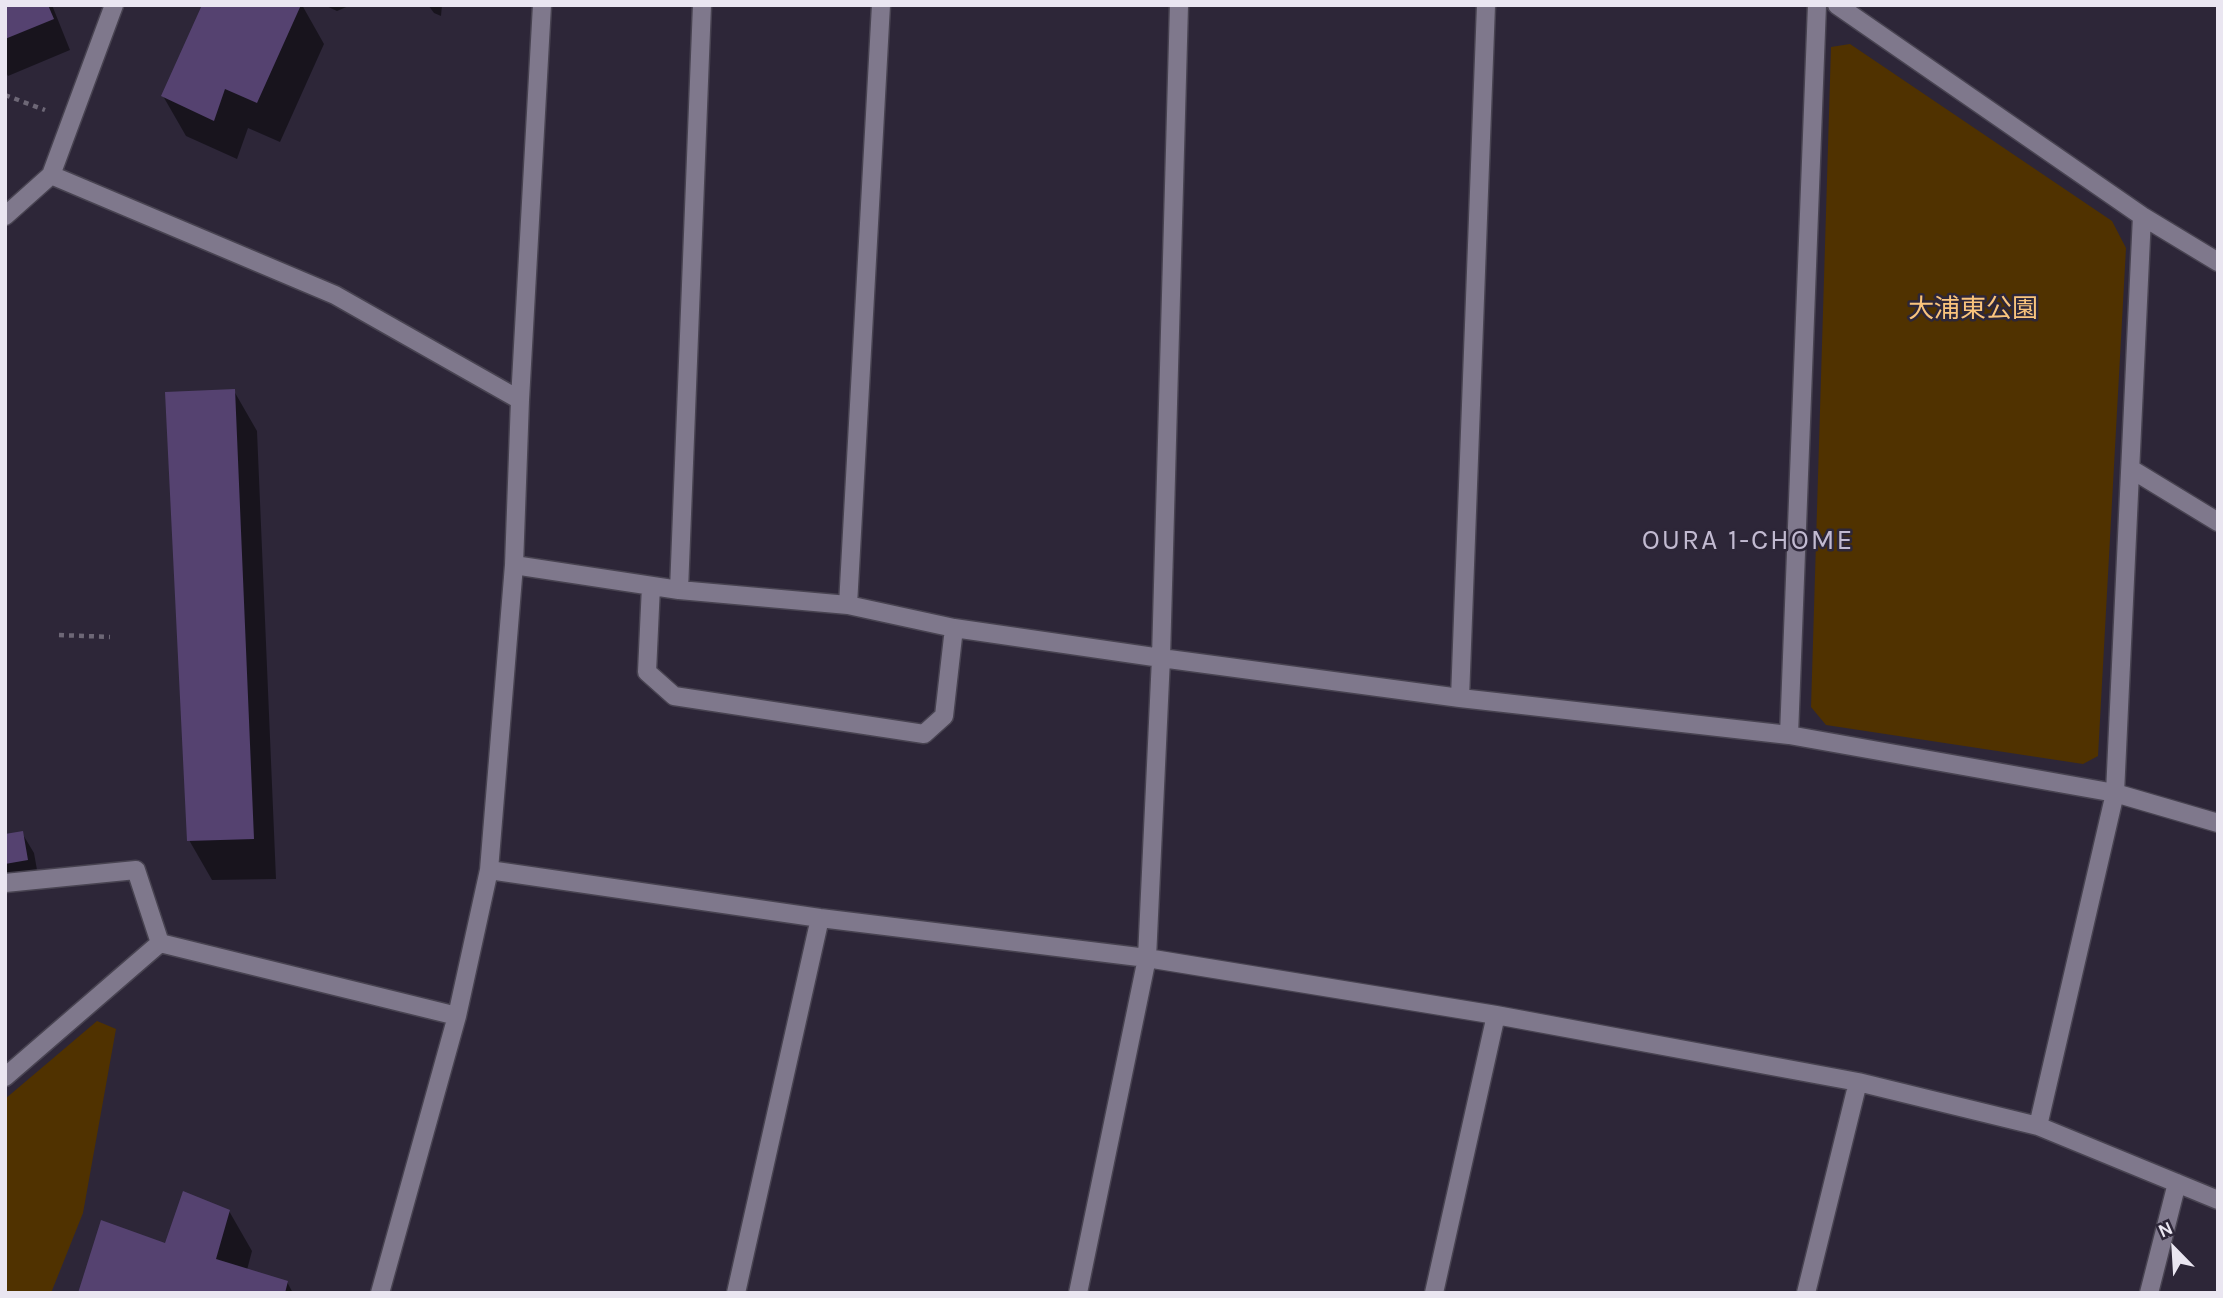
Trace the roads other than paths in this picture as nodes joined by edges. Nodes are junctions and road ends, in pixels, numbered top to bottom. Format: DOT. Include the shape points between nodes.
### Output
graph roads {
  1 [pos="114,5"];
  2 [pos="542,5"];
  3 [pos="702,5"];
  4 [pos="881,5"];
  5 [pos="1179,5"];
  6 [pos="1486,5"];
  7 [pos="1817,5"];
  8 [pos="1837,5"];
  9 [pos="51,174"];
  10 [pos="5,216"];
  11 [pos="2142,216"];
  12 [pos="2218,262"];
  13 [pos="520,400"];
  14 [pos="2130,469"];
  15 [pos="2218,523"];
  16 [pos="514,565"];
  17 [pos="651,586"];
  18 [pos="678,590"];
  19 [pos="848,605"];
  20 [pos="954,628"];
  21 [pos="1161,658"];
  22 [pos="1460,698"];
  23 [pos="1789,735"];
  24 [pos="2115,793"];
  25 [pos="2218,823"];
  26 [pos="489,870"];
  27 [pos="5,883"];
  28 [pos="820,918"];
  29 [pos="160,943"];
  30 [pos="1147,958"];
  31 [pos="1496,1015"];
  32 [pos="457,1016"];
  33 [pos="5,1077"];
  34 [pos="1858,1082"];
  35 [pos="2038,1126"];
  36 [pos="2177,1183"];
  37 [pos="2218,1200"];
  38 [pos="380,1293"];
  39 [pos="736,1293"];
  40 [pos="1079,1293"];
  41 [pos="1434,1293"];
  42 [pos="1806,1293"];
  43 [pos="2149,1293"];
  1 -- 9 [label="street"];
  2 -- 13 [label="street"];
  3 -- 18 [label="street"];
  4 -- 19 [label="street"];
  5 -- 21 [label="street"];
  6 -- 22 [label="street"];
  7 -- 23 [label="street"];
  8 -- 11 [label="street"];
  9 -- 10 [label="street"];
  9 -- 13 [label="street" via="335,295"];
  11 -- 12 [label="street"];
  11 -- 14 [label="street"];
  13 -- 16 [label="street"];
  14 -- 15 [label="street"];
  14 -- 24 [label="street"];
  16 -- 17 [label="street"];
  16 -- 26 [label="street"];
  17 -- 18 [label="street"];
  17 -- 20 [label="street" via="647,671 674,696 924,734 944,716"];
  18 -- 19 [label="street"];
  19 -- 20 [label="street"];
  20 -- 21 [label="street"];
  21 -- 22 [label="street"];
  21 -- 30 [label="street"];
  22 -- 23 [label="street"];
  23 -- 24 [label="street"];
  24 -- 25 [label="street"];
  24 -- 35 [label="street"];
  26 -- 28 [label="street"];
  26 -- 32 [label="street"];
  27 -- 29 [label="street" via="136,870"];
  28 -- 30 [label="street"];
  28 -- 39 [label="street"];
  29 -- 32 [label="street"];
  29 -- 33 [label="street"];
  30 -- 31 [label="street"];
  30 -- 40 [label="street"];
  31 -- 34 [label="street"];
  31 -- 41 [label="street"];
  32 -- 38 [label="street"];
  34 -- 35 [label="street"];
  34 -- 42 [label="street"];
  35 -- 36 [label="street"];
  36 -- 37 [label="street"];
  36 -- 43 [label="street"];
}
